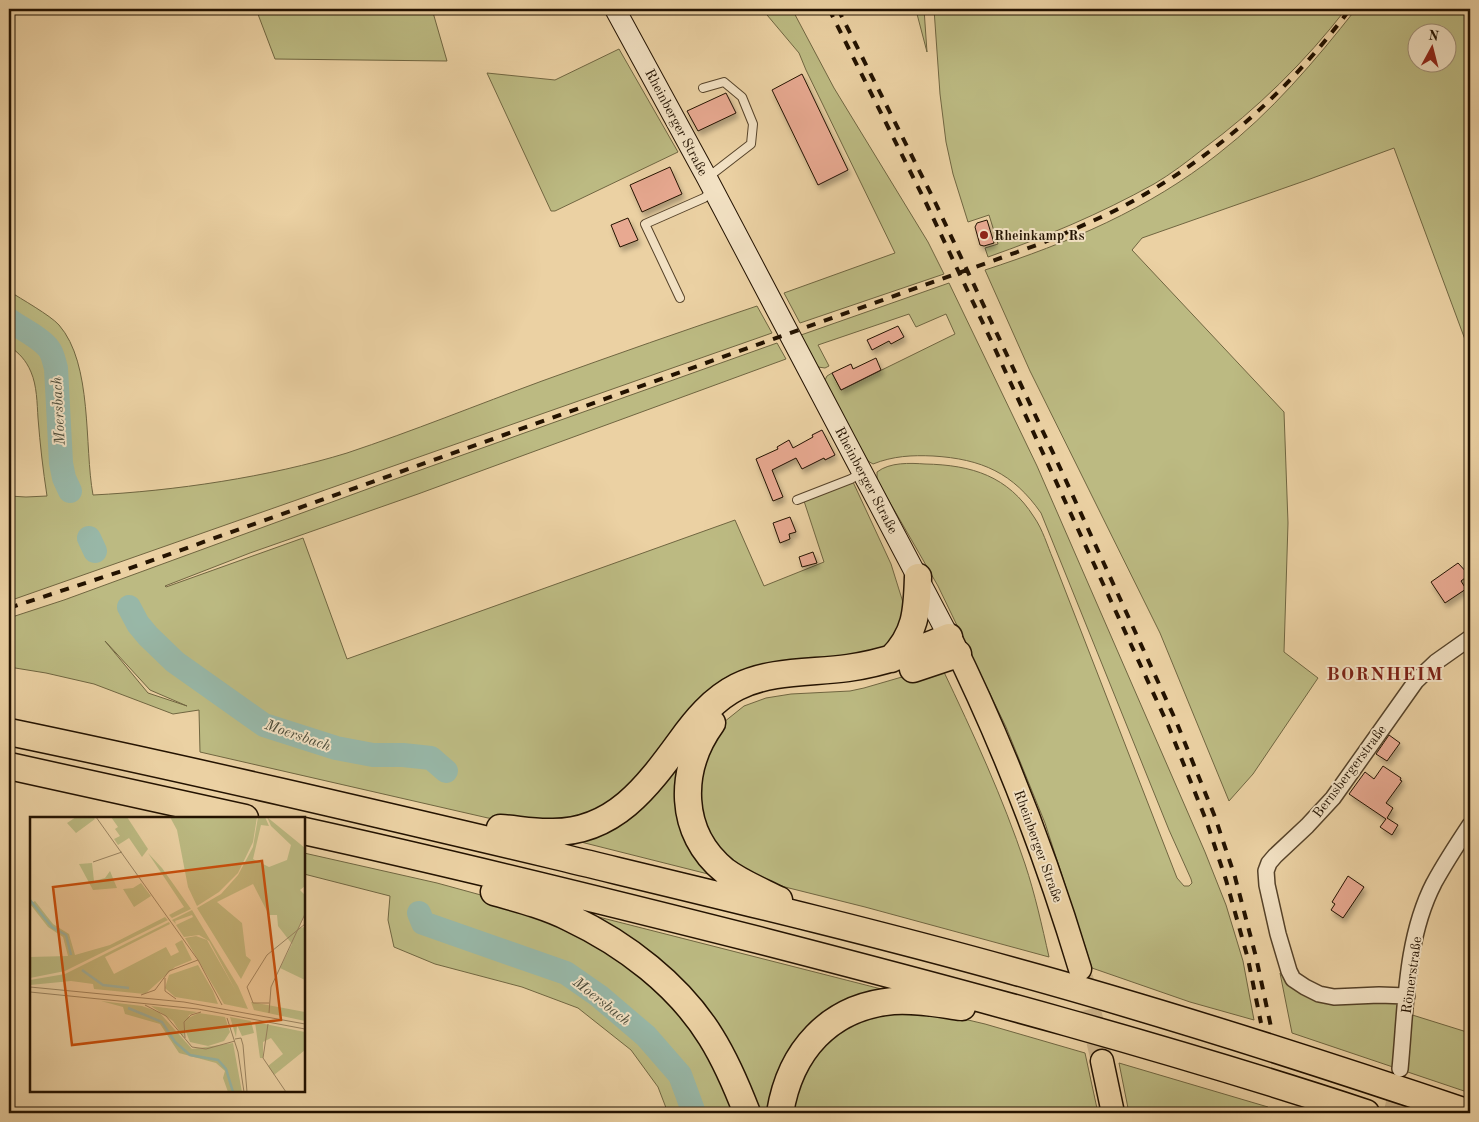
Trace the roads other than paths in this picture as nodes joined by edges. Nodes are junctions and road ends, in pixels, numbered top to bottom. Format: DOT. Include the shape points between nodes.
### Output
graph roads {
  1 [pos="615,9"];
  2 [pos="703,88"];
  3 [pos="710,184"];
  4 [pos="680,298"];
  5 [pos="863,472"];
  6 [pos="797,500"];
  7 [pos="918,577"];
  8 [pos="1470,638"];
  9 [pos="954,645"];
  10 [pos="891,659"];
  11 [pos="9,732"];
  12 [pos="9,766"];
  13 [pos="240,817"];
  14 [pos="1470,825"];
  15 [pos="444,829"];
  16 [pos="305,831"];
  17 [pos="385,849"];
  18 [pos="815,919"];
  19 [pos="1080,969"];
  20 [pos="1407,996"];
  21 [pos="1040,1014"];
  22 [pos="1102,1061"];
  23 [pos="1400,1069"];
  24 [pos="747,1113"];
  25 [pos="780,1113"];
  26 [pos="1113,1113"];
  27 [pos="1366,1113"];
  28 [pos="1469,1113"];
  1 -- 3 [label="main road, Rheinberger Straße"];
  2 -- 3 [label="lane" via="724,82 742,97 753,124 751,144"];
  3 -- 4 [label="lane" via="704,198 645,224"];
  3 -- 5 [label="main road, Rheinberger Straße"];
  5 -- 6 [label="lane"];
  5 -- 7 [label="main road, Rheinberger Straße"];
  7 -- 9 [label="main road, Rheinberger Straße"];
  7 -- 10 [label="highway" via="915,617 910,634"];
  8 -- 20 [label="street, Bernsbergerstraße" via="1416,681 1333,798 1274,856 1266,871 1278,934 1294,979 1319,994 1334,997"];
  9 -- 10 [label="highway"];
  9 -- 18 [label="highway" via="897,675 868,682 758,692 727,708 713,722 694,753 687,802 698,838 708,854 732,876"];
  9 -- 19 [label="main road, Rheinberger Straße" via="1030,818"];
  10 -- 15 [label="highway" via="847,668 776,675 736,688 705,711 650,782 630,802 593,825 554,832 501,828"];
  11 -- 15 [label="highway"];
  12 -- 13 [label="highway"];
  14 -- 20 [label="street, Römerstraße" via="1434,884 1419,923"];
  15 -- 18 [label="highway"];
  16 -- 17 [label="highway"];
  17 -- 21 [label="highway" via="671,918"];
  17 -- 24 [label="highway" via="437,876 569,917 629,952 680,997 702,1024 721,1053"];
  18 -- 28 [label="highway" via="1013,971 1180,1020"];
  20 -- 23 [label="street, Römerstraße"];
  21 -- 25 [label="highway" via="894,1001 852,1011 831,1023 801,1054 791,1072"];
  21 -- 27 [label="highway"];
  22 -- 26 [label="main road"];
}
